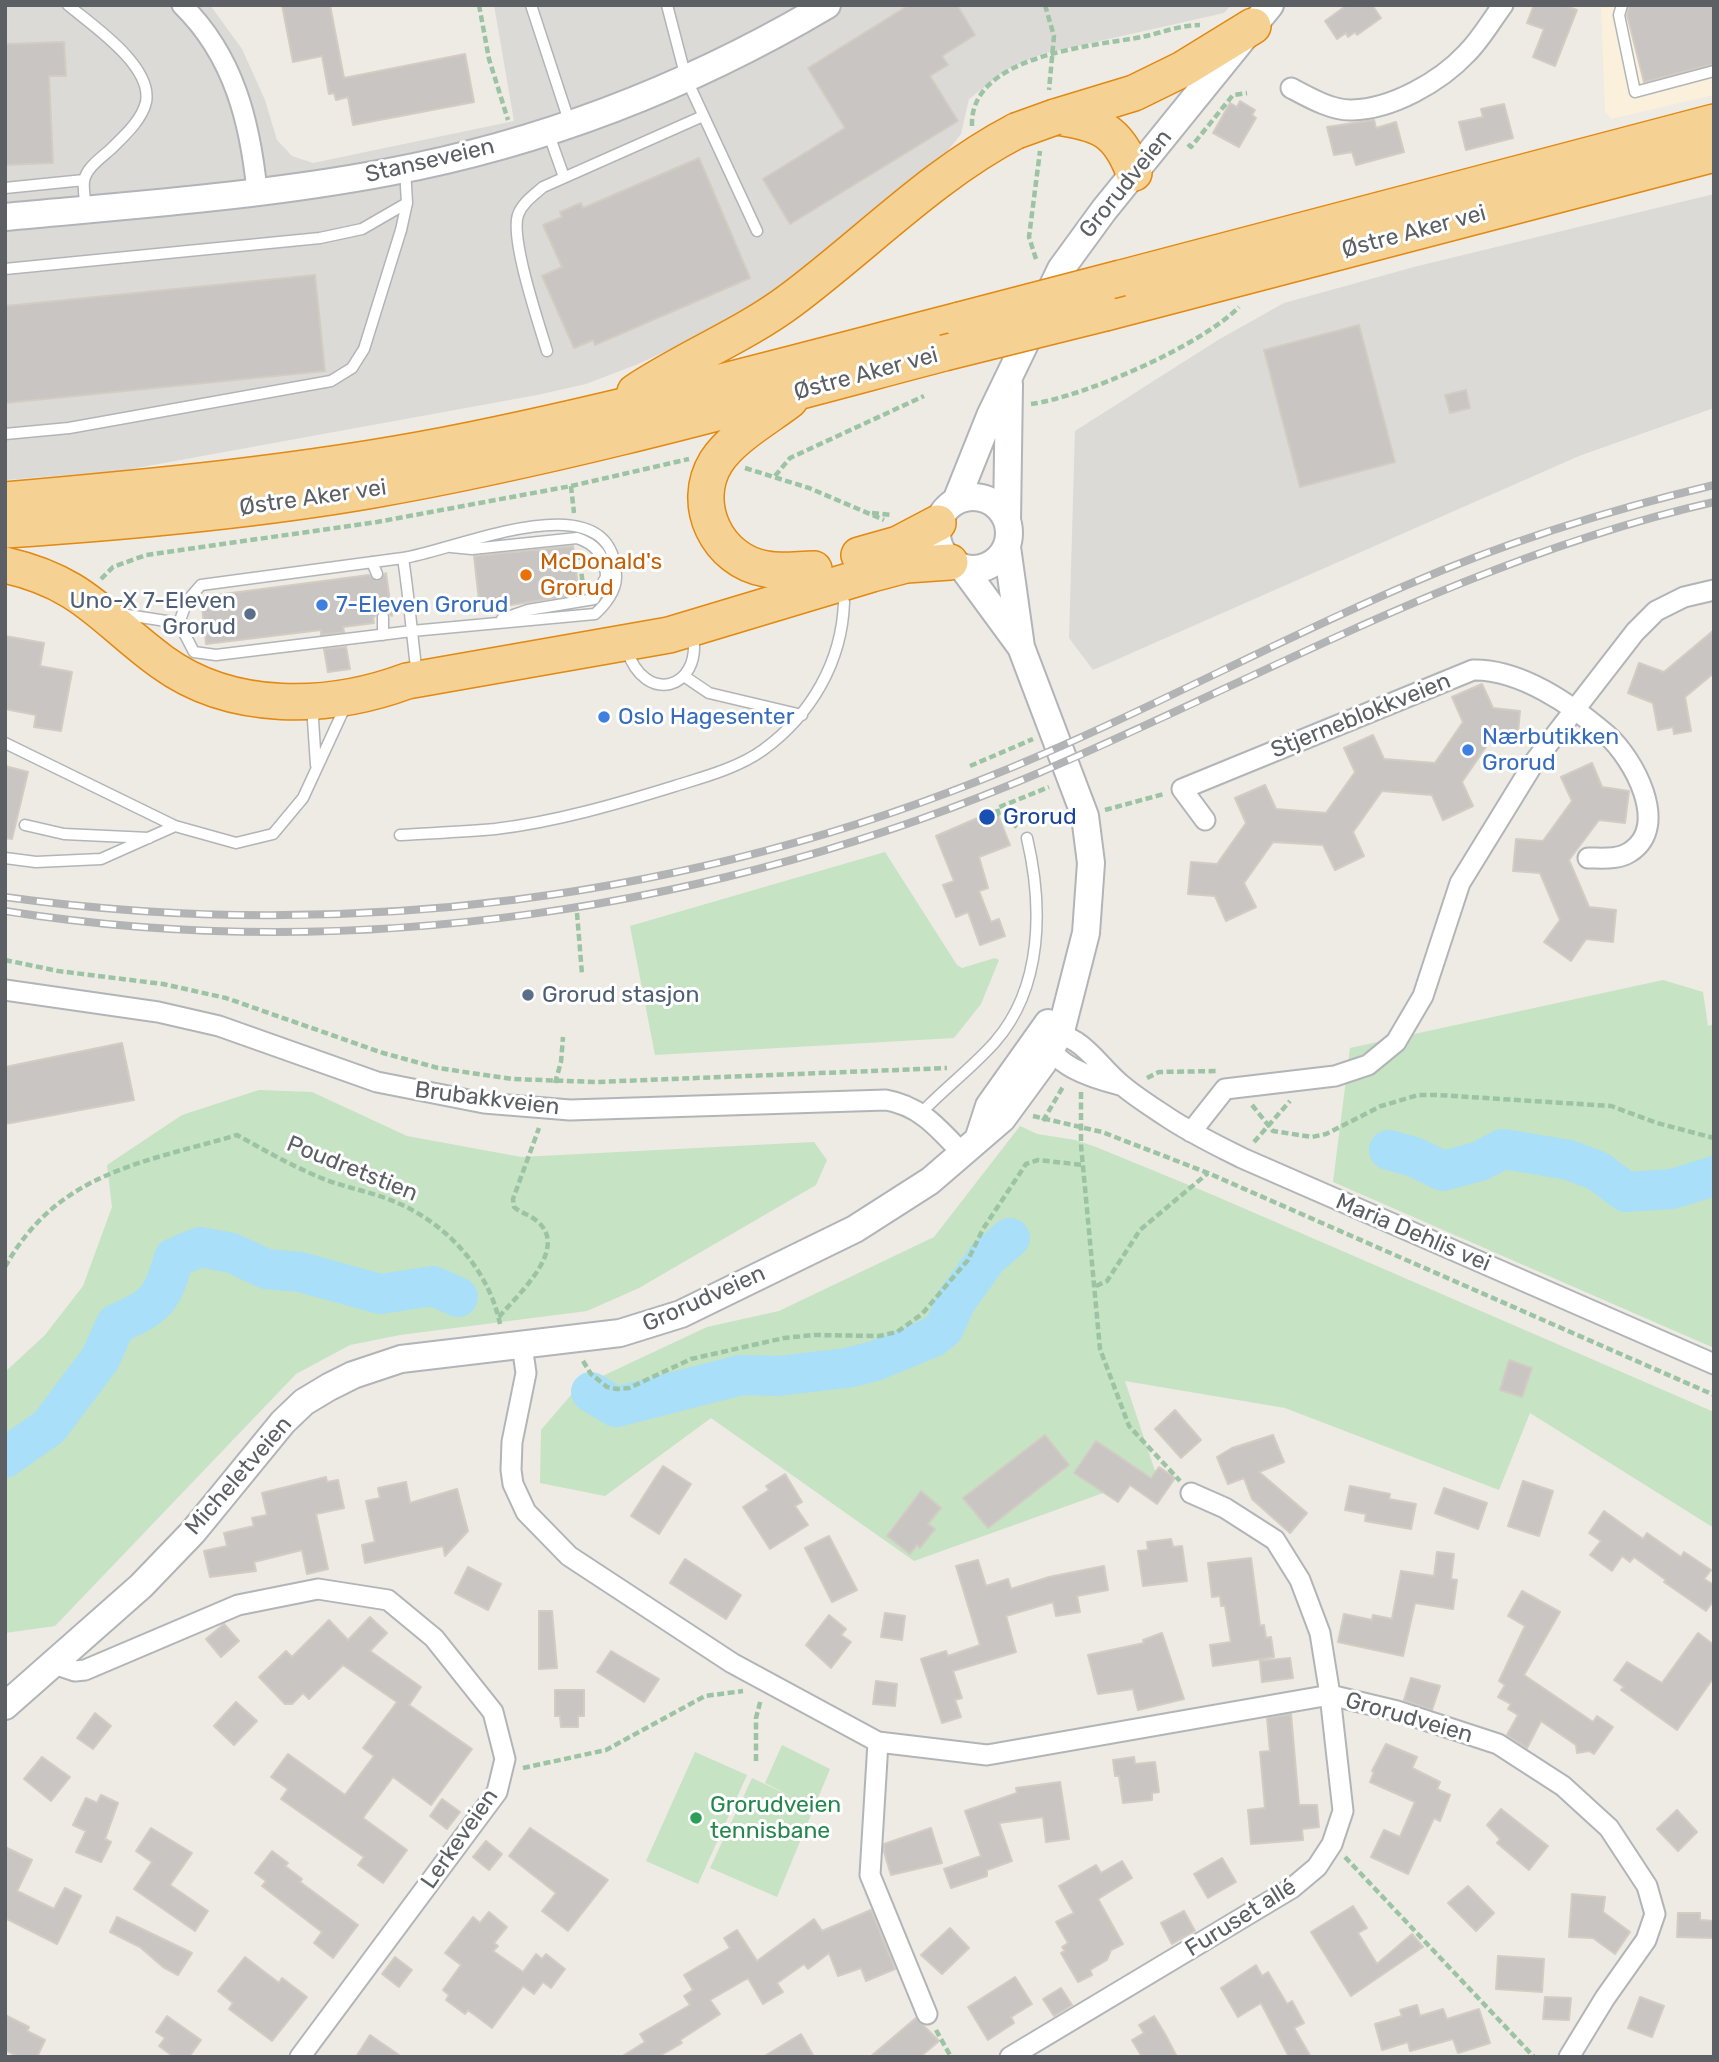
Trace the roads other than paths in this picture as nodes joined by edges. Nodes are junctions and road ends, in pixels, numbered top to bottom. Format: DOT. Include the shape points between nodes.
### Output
graph roads {
  1 [pos="68,5"];
  2 [pos="182,5"];
  3 [pos="531,5"];
  4 [pos="667,5"];
  5 [pos="827,5"];
  6 [pos="1503,5"];
  7 [pos="1622,5"];
  8 [pos="1261,16"];
  9 [pos="1714,71"];
  10 [pos="686,78"];
  11 [pos="1291,89"];
  12 [pos="703,116"];
  13 [pos="1067,116"];
  14 [pos="1714,122"];
  15 [pos="559,128"];
  16 [pos="1714,153"];
  17 [pos="405,169"];
  18 [pos="1133,173"];
  19 [pos="564,177"];
  20 [pos="84,180"];
  21 [pos="5,188"];
  22 [pos="257,191"];
  23 [pos="407,203"];
  24 [pos="86,210"];
  25 [pos="5,217"];
  26 [pos="757,230"];
  27 [pos="5,269"];
  28 [pos="547,351"];
  29 [pos="1010,379"];
  30 [pos="802,391"];
  31 [pos="606,411"];
  32 [pos="5,435"];
  33 [pos="5,499"];
  34 [pos="947,512"];
  35 [pos="5,530"];
  36 [pos="1007,534"];
  37 [pos="447,546"];
  38 [pos="403,558"];
  39 [pos="372,562"];
  40 [pos="5,565"];
  41 [pos="957,565"];
  42 [pos="814,569"];
  43 [pos="377,574"];
  44 [pos="1714,590"];
  45 [pos="844,602"];
  46 [pos="106,613"];
  47 [pos="383,617"];
  48 [pos="494,622"];
  49 [pos="178,623"];
  50 [pos="691,628"];
  51 [pos="412,631"];
  52 [pos="383,635"];
  53 [pos="618,640"];
  54 [pos="1021,647"];
  55 [pos="684,676"];
  56 [pos="412,680"];
  57 [pos="334,698"];
  58 [pos="1572,711"];
  59 [pos="802,715"];
  60 [pos="5,743"];
  61 [pos="316,769"];
  62 [pos="1205,820"];
  63 [pos="25,825"];
  64 [pos="175,826"];
  65 [pos="400,835"];
  66 [pos="149,838"];
  67 [pos="1027,838"];
  68 [pos="5,858"];
  69 [pos="1588,858"];
  70 [pos="5,990"];
  71 [pos="1051,1039"];
  72 [pos="921,1112"];
  73 [pos="1191,1132"];
  74 [pos="971,1145"];
  75 [pos="512,1338"];
  76 [pos="1714,1364"];
  77 [pos="1191,1493"];
  78 [pos="54,1664"];
  79 [pos="1331,1695"];
  80 [pos="5,1706"];
  81 [pos="878,1742"];
  82 [pos="927,2014"];
  83 [pos="300,2057"];
  84 [pos="1010,2057"];
  85 [pos="1569,2057"];
  1 -- 20 [label="lane" via="133,64 146,87 140,116"];
  2 -- 22 [label="street" via="218,51 240,97"];
  3 -- 15 [label="lane"];
  4 -- 10 [label="lane"];
  5 -- 10 [label="main road, Stanseveien"];
  6 -- 11 [label="street" via="1468,53 1447,71 1382,104 1350,110"];
  7 -- 9 [label="lane" via="1619,15 1635,92"];
  8 -- 13 [label="highway" via="1159,81"];
  8 -- 18 [label="main road, Grorudveien"];
  10 -- 12 [label="lane"];
  10 -- 15 [label="main road, Stanseveien"];
  12 -- 19 [label="lane"];
  12 -- 26 [label="lane"];
  13 -- 18 [label="highway" via="1099,127 1119,141"];
  13 -- 31 [label="highway, bridge" via="1016,131 986,146 789,302"];
  14 -- 31 [label="highway, Østre Aker vei, bridge"];
  15 -- 17 [label="main road, Stanseveien"];
  15 -- 19 [label="lane"];
  16 -- 30 [label="highway, Østre Aker vei, bridge"];
  17 -- 22 [label="main road, Stanseveien"];
  17 -- 23 [label="lane"];
  18 -- 29 [label="main road, Grorudveien" via="1061,269"];
  19 -- 28 [label="lane" via="543,187 523,205 516,224"];
  20 -- 21 [label="lane"];
  20 -- 24 [label="lane"];
  22 -- 24 [label="main road, Stanseveien"];
  23 -- 27 [label="lane" via="362,229 320,238"];
  23 -- 32 [label="lane" via="364,349 345,375 69,428"];
  24 -- 25 [label="main road, Stanseveien"];
  29 -- 34 [label="main road, Grorudveien"];
  29 -- 36 [label="main road, Grorudveien"];
  30 -- 35 [label="highway, Østre Aker vei" via="529,459 371,490 172,517"];
  30 -- 42 [label="highway" via="716,462 706,489 706,506 715,536 740,559 766,570"];
  31 -- 33 [label="highway, Østre Aker vei" via="362,459 173,484"];
  34 -- 36 [label="main road" via="966,498 986,499 1002,512"];
  34 -- 41 [label="main road" via="938,544"];
  34 -- 42 [label="highway" via="898,544"];
  36 -- 41 [label="main road" via="989,566 976,570"];
  36 -- 54 [label="main road, Grorudveien"];
  37 -- 38 [label="lane" via="430,555"];
  37 -- 48 [label="lane" via="472,549 577,538 602,556 606,578 594,598 528,610"];
  37 -- 48 [label="lane" via="470,538 575,524 594,531 608,546 615,560 616,581 595,614"];
  38 -- 39 [label="lane"];
  38 -- 51 [label="lane"];
  39 -- 43 [label="lane"];
  39 -- 49 [label="lane" via="201,585 187,601"];
  40 -- 46 [label="highway" via="51,579"];
  41 -- 50 [label="highway" via="906,565"];
  41 -- 54 [label="main road, Grorudveien"];
  42 -- 53 [label="highway" via="662,617"];
  44 -- 58 [label="street" via="1684,597 1656,611"];
  45 -- 59 [label="lane" via="840,643 821,687"];
  46 -- 49 [label="lane"];
  46 -- 57 [label="highway" via="162,662 200,684 267,701"];
  47 -- 52 [label="lane"];
  48 -- 51 [label="lane"];
  49 -- 52 [label="lane" via="194,652 216,655"];
  50 -- 53 [label="highway"];
  50 -- 55 [label="lane" via="694,658"];
  51 -- 52 [label="lane"];
  51 -- 56 [label="lane"];
  53 -- 55 [label="lane" via="641,678 662,685"];
  53 -- 56 [label="highway"];
  54 -- 71 [label="main road, Grorudveien" via="1091,840 1086,933"];
  55 -- 59 [label="lane" via="709,693"];
  56 -- 57 [label="highway" via="335,682"];
  57 -- 61 [label="lane"];
  57 -- 61 [label="lane" via="313,720"];
  58 -- 62 [label="street, Stjerneblokkveien" via="1534,684 1509,674 1474,670 1182,789"];
  58 -- 69 [label="street, Stjerneblokkveien" via="1607,736 1629,761 1644,790 1648,819 1645,838 1631,852"];
  58 -- 73 [label="street" via="1535,761 1460,883 1423,996 1396,1042 1368,1065 1335,1076 1225,1089"];
  59 -- 65 [label="lane" via="761,752 719,772 639,797 496,829"];
  60 -- 64 [label="lane"];
  61 -- 64 [label="lane" via="303,798 273,834 236,843"];
  63 -- 66 [label="lane" via="64,834"];
  64 -- 66 [label="lane"];
  66 -- 68 [label="lane" via="100,859 36,862"];
  67 -- 72 [label="lane" via="1038,910 1028,977 996,1041"];
  70 -- 72 [label="street, Brubakkveien" via="175,1016 251,1035 398,1088 484,1103 546,1109 874,1099"];
  71 -- 73 [label="street, Maria Dehlis vei" via="1097,1057 1120,1085"];
  71 -- 74 [label="main road, Grorudveien" via="989,1106"];
  72 -- 74 [label="street, Brubakkveien"];
  73 -- 76 [label="street, Maria Dehlis vei"];
  74 -- 75 [label="main road, Grorudveien" via="912,1193 855,1229 681,1314 620,1333"];
  75 -- 78 [label="main road, Micheletveien" via="401,1359 353,1375 304,1402 168,1558"];
  75 -- 81 [label="street, Grorudveien" via="526,1373 511,1470 526,1512 569,1556 732,1663"];
  77 -- 79 [label="street, Furuset allé" via="1225,1508 1275,1540 1300,1580 1320,1633"];
  78 -- 80 [label="main road, Micheletveien"];
  78 -- 83 [label="street, Lerkeveien" via="85,1670 237,1605 318,1589 388,1600 435,1638 493,1712 505,1759 497,1792"];
  79 -- 81 [label="street, Grorudveien" via="987,1755"];
  79 -- 84 [label="street, Furuset allé" via="1343,1811 1332,1844 1317,1867 1292,1888"];
  79 -- 85 [label="street, Grorudveien" via="1398,1711 1498,1744 1563,1786 1609,1828 1647,1886 1656,1914 1646,1940"];
  81 -- 82 [label="street" via="870,1875"];
}
